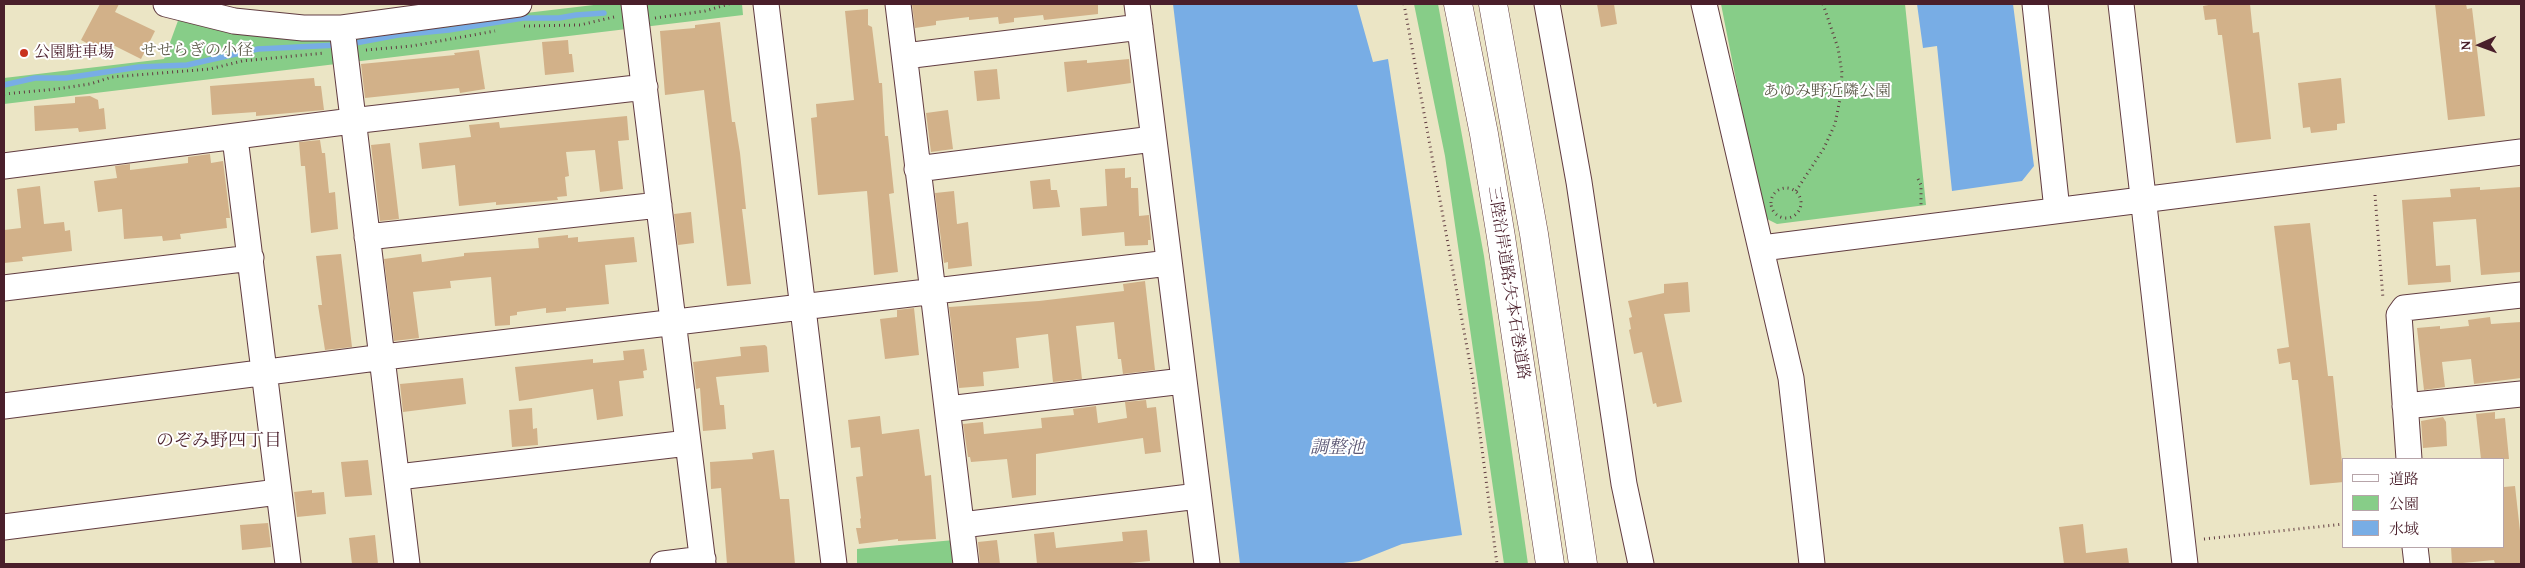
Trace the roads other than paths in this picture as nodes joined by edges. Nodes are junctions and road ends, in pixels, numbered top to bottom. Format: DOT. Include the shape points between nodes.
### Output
graph roads {
  1 [pos="166,4"];
  2 [pos="517,4"];
  3 [pos="634,4"];
  4 [pos="766,4"];
  5 [pos="898,4"];
  6 [pos="1458,4"];
  7 [pos="1493,4"];
  8 [pos="1547,4"];
  9 [pos="1704,4"];
  10 [pos="2035,4"];
  11 [pos="2121,4"];
  12 [pos="1139,15"];
  13 [pos="342,28"];
  14 [pos="905,56"];
  15 [pos="645,87"];
  16 [pos="352,120"];
  17 [pos="235,138"];
  18 [pos="1153,139"];
  19 [pos="2521,152"];
  20 [pos="4,166"];
  21 [pos="917,169"];
  22 [pos="2145,200"];
  23 [pos="659,205"];
  24 [pos="2058,210"];
  25 [pos="367,237"];
  26 [pos="1762,248"];
  27 [pos="251,258"];
  28 [pos="1169,263"];
  29 [pos="4,288"];
  30 [pos="933,290"];
  31 [pos="2521,295"];
  32 [pos="804,306"];
  33 [pos="674,322"];
  34 [pos="384,357"];
  35 [pos="265,374"];
  36 [pos="1183,381"];
  37 [pos="2521,394"];
  38 [pos="4,406"];
  39 [pos="2405,406"];
  40 [pos="948,409"];
  41 [pos="688,443"];
  42 [pos="2409,458"];
  43 [pos="398,477"];
  44 [pos="278,492"];
  45 [pos="1198,496"];
  46 [pos="962,526"];
  47 [pos="4,527"];
  48 [pos="2415,548"];
  49 [pos="703,562"];
  50 [pos="288,564"];
  51 [pos="407,564"];
  52 [pos="663,564"];
  53 [pos="834,564"];
  54 [pos="966,564"];
  55 [pos="1207,564"];
  56 [pos="1550,564"];
  57 [pos="1583,564"];
  58 [pos="1641,564"];
  59 [pos="1812,564"];
  60 [pos="2185,564"];
  61 [pos="2417,564"];
  1 -- 13 [label="street" via="208,16 256,24"];
  2 -- 13 [label="street"];
  3 -- 15 [label="street"];
  4 -- 32 [label="street"];
  5 -- 14 [label="street"];
  6 -- 56 [label="highway, 三陸沿岸道路;矢本石巻道路" via="1497,209"];
  7 -- 57 [label="highway, 三陸沿岸道路;矢本石巻道路" via="1534,234"];
  8 -- 58 [label="street" via="1579,182 1624,484"];
  9 -- 26 [label="street"];
  10 -- 24 [label="street"];
  11 -- 22 [label="street"];
  12 -- 14 [label="street"];
  12 -- 18 [label="street"];
  13 -- 16 [label="street"];
  14 -- 21 [label="street"];
  15 -- 16 [label="street"];
  15 -- 23 [label="street"];
  16 -- 17 [label="street"];
  16 -- 25 [label="street"];
  17 -- 20 [label="street"];
  17 -- 27 [label="street"];
  18 -- 21 [label="street"];
  18 -- 28 [label="street"];
  19 -- 22 [label="street"];
  21 -- 30 [label="street"];
  22 -- 24 [label="street"];
  22 -- 60 [label="street"];
  23 -- 25 [label="street"];
  23 -- 33 [label="street"];
  24 -- 26 [label="street"];
  25 -- 34 [label="street"];
  26 -- 59 [label="street" via="1791,378"];
  27 -- 29 [label="street"];
  27 -- 35 [label="street"];
  28 -- 30 [label="street"];
  28 -- 36 [label="street"];
  30 -- 32 [label="street"];
  30 -- 40 [label="street"];
  31 -- 39 [label="street" via="2404,308 2399,315"];
  32 -- 33 [label="street"];
  32 -- 53 [label="street"];
  33 -- 34 [label="street"];
  33 -- 41 [label="street"];
  34 -- 35 [label="street"];
  34 -- 43 [label="street"];
  35 -- 38 [label="street"];
  35 -- 44 [label="street"];
  36 -- 40 [label="street"];
  36 -- 45 [label="street"];
  37 -- 39 [label="street"];
  39 -- 42 [label="street"];
  40 -- 46 [label="street"];
  41 -- 43 [label="street"];
  41 -- 49 [label="street"];
  43 -- 51 [label="street"];
  44 -- 47 [label="street"];
  44 -- 50 [label="street"];
  45 -- 46 [label="street"];
  45 -- 55 [label="street"];
  46 -- 54 [label="street"];
  48 -- 61 [label="street"];
  49 -- 52 [label="street"];
}
